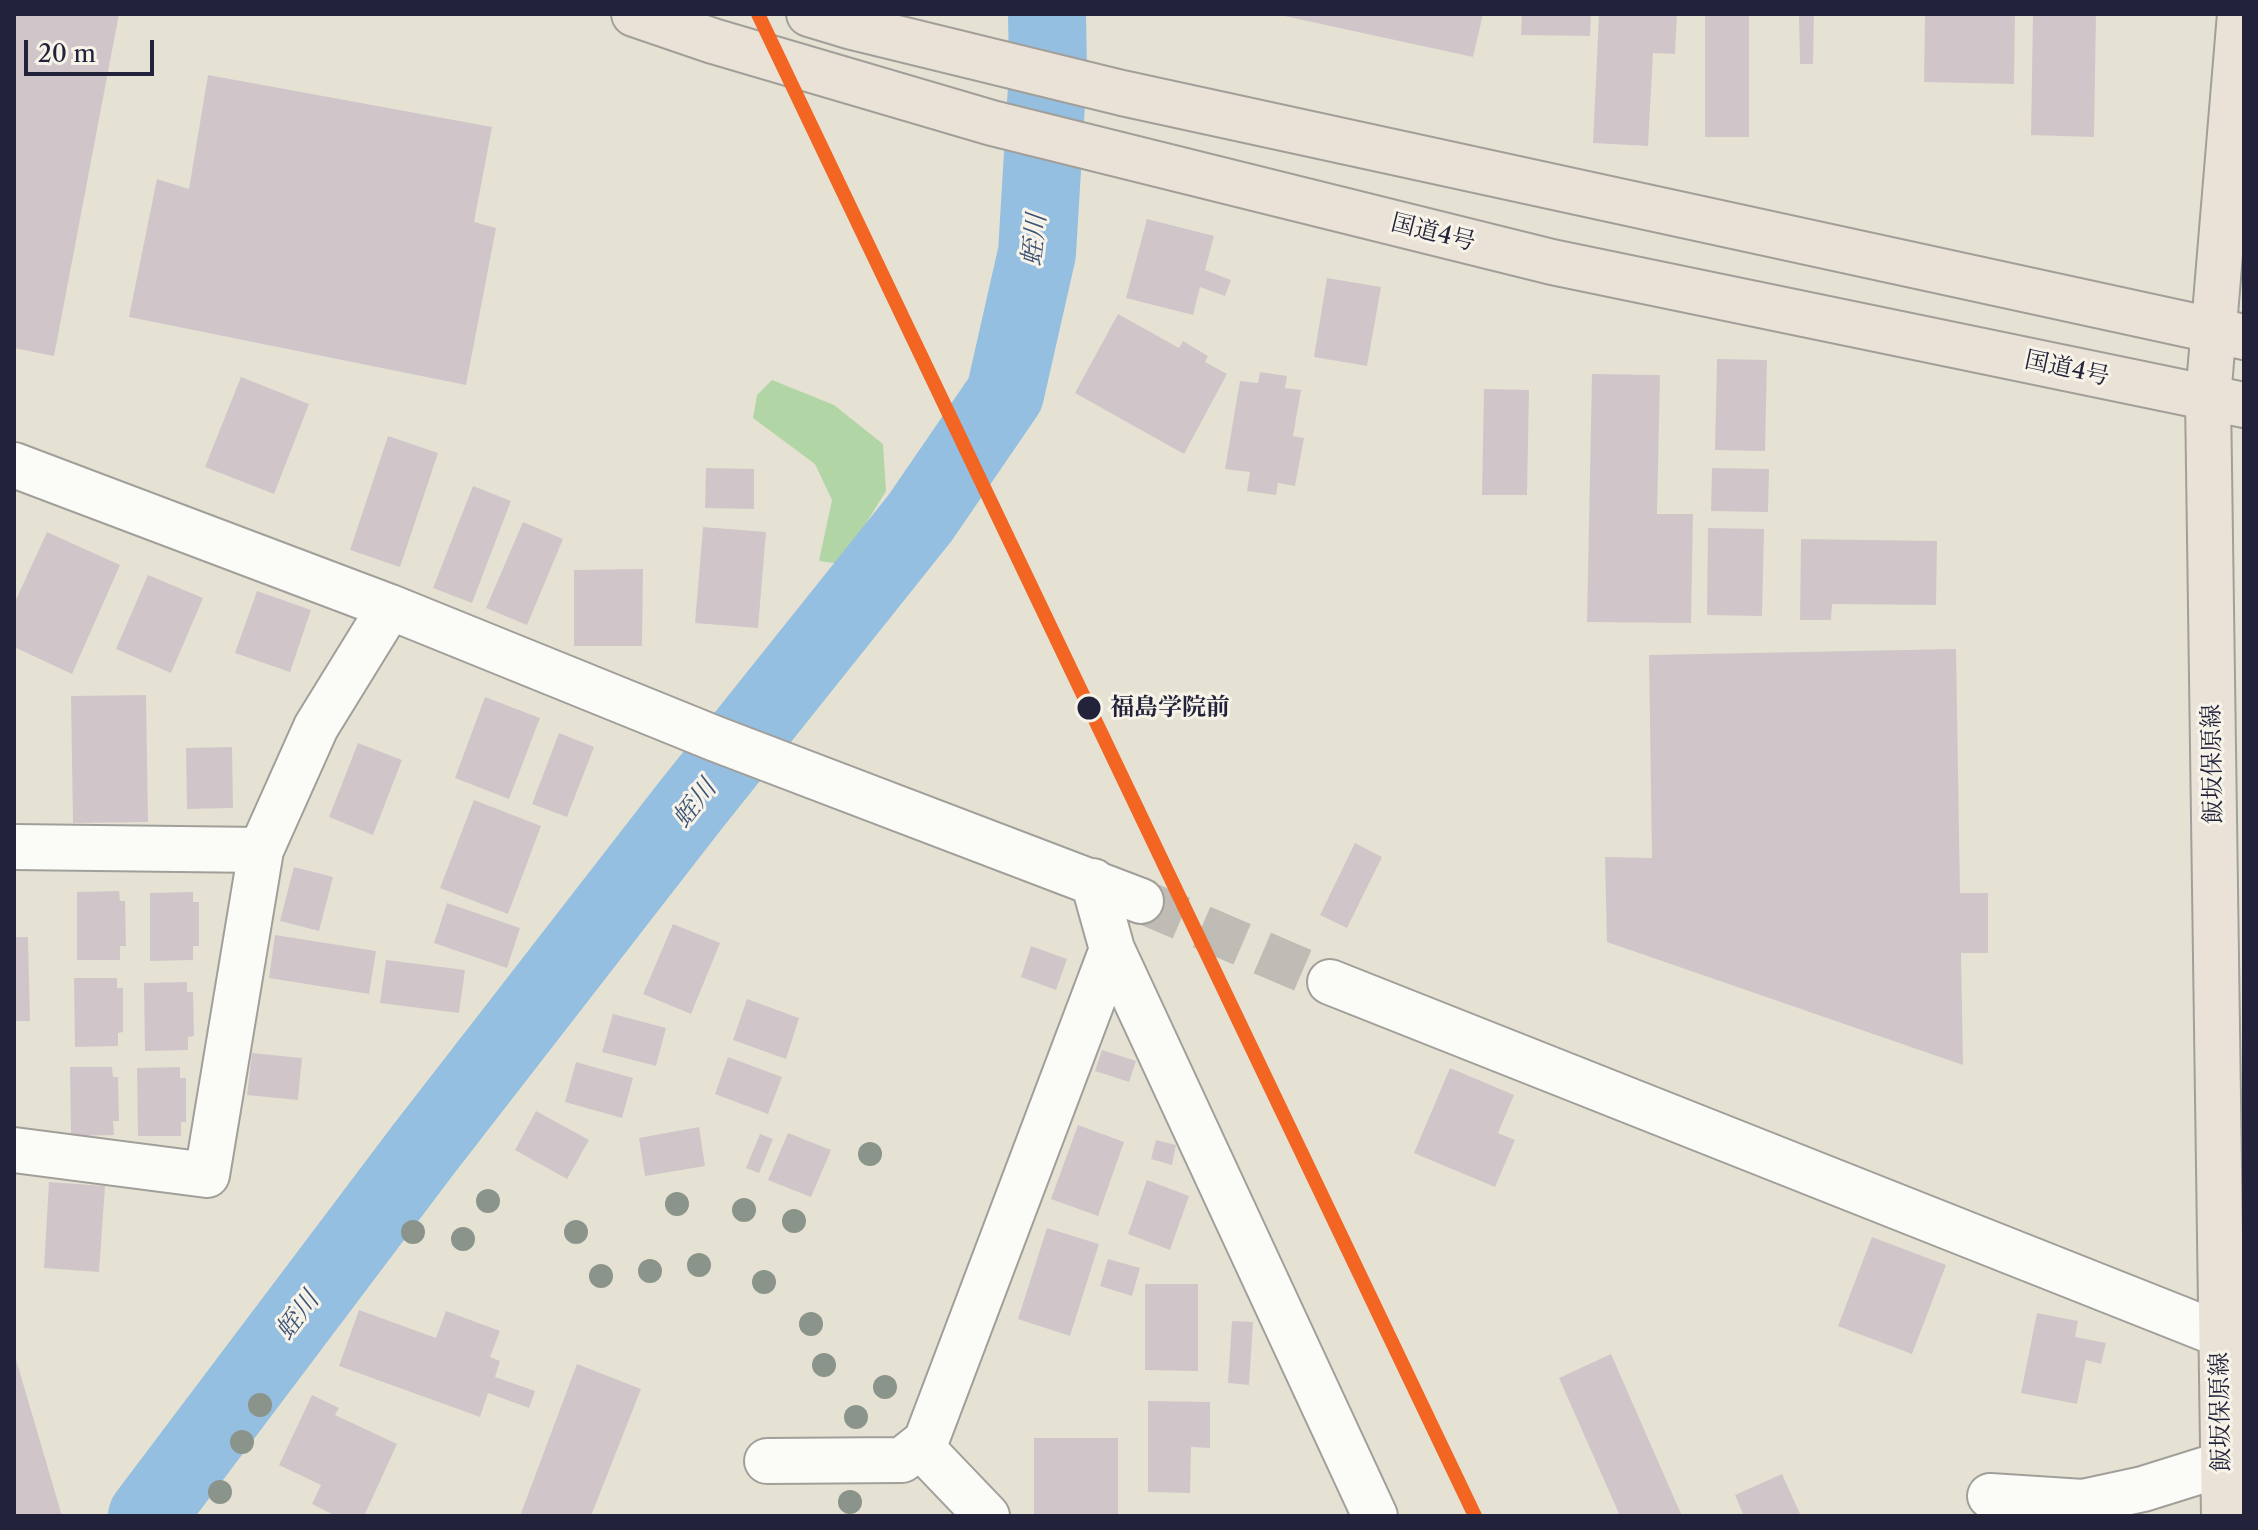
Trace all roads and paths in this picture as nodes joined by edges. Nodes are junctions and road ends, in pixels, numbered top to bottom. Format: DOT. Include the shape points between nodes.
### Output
graph roads {
  1 [pos="634,14"];
  2 [pos="809,14"];
  3 [pos="2240,14"];
  4 [pos="849,21"];
  5 [pos="2230,334"];
  6 [pos="2226,401"];
  7 [pos="14,465"];
  8 [pos="390,607"];
  9 [pos="14,847"];
  10 [pos="261,850"];
  11 [pos="1093,881"];
  12 [pos="1141,901"];
  13 [pos="1112,949"];
  14 [pos="1330,982"];
  15 [pos="14,1150"];
  16 [pos="2232,1339"];
  17 [pos="920,1446"];
  18 [pos="767,1461"];
  19 [pos="2223,1464"];
  20 [pos="1990,1496"];
  21 [pos="987,1516"];
  22 [pos="1375,1516"];
  23 [pos="2224,1516"];
  1 -- 6 [label="main road, 国道4号" via="992,123 1552,262"];
  2 -- 4 [label="main road"];
  3 -- 5 [label="main road, 飯坂保原線"];
  4 -- 5 [label="main road" via="1122,93"];
  5 -- 6 [label="main road, 飯坂保原線"];
  6 -- 16 [label="main road, 飯坂保原線"];
  7 -- 8 [label="street"];
  8 -- 10 [label="street" via="316,727"];
  8 -- 11 [label="street" via="716,739"];
  9 -- 10 [label="street"];
  10 -- 15 [label="street" via="207,1175"];
  11 -- 12 [label="street"];
  11 -- 13 [label="street"];
  13 -- 17 [label="street"];
  13 -- 22 [label="street"];
  14 -- 16 [label="street"];
  16 -- 19 [label="main road, 飯坂保原線"];
  17 -- 18 [label="street" via="902,1460"];
  17 -- 21 [label="street"];
  19 -- 20 [label="street" via="2083,1502"];
  19 -- 23 [label="main road, 飯坂保原線"];
}
